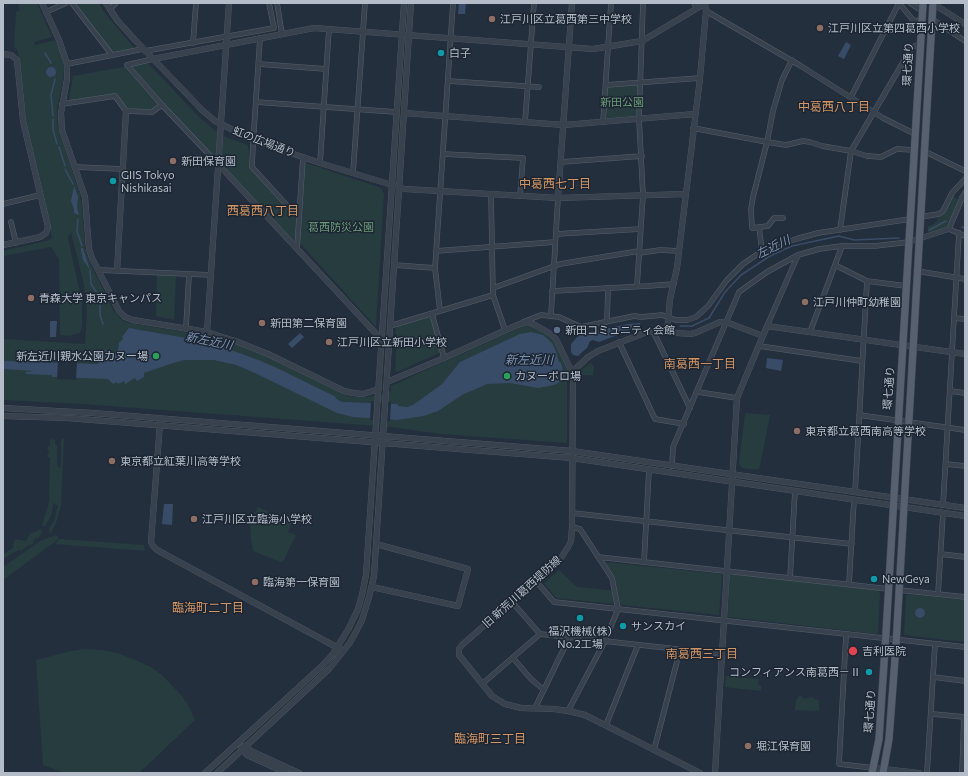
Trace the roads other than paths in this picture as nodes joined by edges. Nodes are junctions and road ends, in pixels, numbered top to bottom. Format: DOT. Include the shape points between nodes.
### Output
graph roads {
  1 [pos="42,3"];
  2 [pos="66,3"];
  3 [pos="72,3"];
  4 [pos="106,3"];
  5 [pos="116,3"];
  6 [pos="196,3"];
  7 [pos="230,3"];
  8 [pos="269,3"];
  9 [pos="277,3"];
  10 [pos="365,3"];
  11 [pos="404,3"];
  12 [pos="411,3"];
  13 [pos="453,3"];
  14 [pos="534,3"];
  15 [pos="572,3"];
  16 [pos="643,3"];
  17 [pos="694,3"];
  18 [pos="899,3"];
  19 [pos="910,3"];
  20 [pos="923,3"];
  21 [pos="932,3"];
  22 [pos="612,4"];
  23 [pos="705,4"];
  24 [pos="698,8"];
  25 [pos="110,9"];
  26 [pos="706,11"];
  27 [pos="922,11"];
  28 [pos="46,12"];
  29 [pos="932,19"];
  30 [pos="922,22"];
  31 [pos="965,24"];
  32 [pos="329,29"];
  33 [pos="363,32"];
  34 [pos="282,34"];
  35 [pos="402,35"];
  36 [pos="409,35"];
  37 [pos="227,37"];
  38 [pos="260,38"];
  39 [pos="450,38"];
  40 [pos="642,41"];
  41 [pos="965,41"];
  42 [pos="192,43"];
  43 [pos="227,44"];
  44 [pos="920,44"];
  45 [pos="531,45"];
  46 [pos="608,46"];
  47 [pos="569,47"];
  48 [pos="144,50"];
  49 [pos="3,54"];
  50 [pos="112,55"];
  51 [pos="153,59"];
  52 [pos="792,60"];
  53 [pos="67,64"];
  54 [pos="259,64"];
  55 [pos="326,69"];
  56 [pos="700,78"];
  57 [pos="448,81"];
  58 [pos="640,83"];
  59 [pos="606,85"];
  60 [pos="528,86"];
  61 [pos="538,87"];
  62 [pos="851,97"];
  63 [pos="256,102"];
  64 [pos="62,104"];
  65 [pos="162,105"];
  66 [pos="324,107"];
  67 [pos="357,109"];
  68 [pos="126,111"];
  69 [pos="396,112"];
  70 [pos="874,112"];
  71 [pos="404,113"];
  72 [pos="695,114"];
  73 [pos="445,116"];
  74 [pos="639,119"];
  75 [pos="525,122"];
  76 [pos="603,122"];
  77 [pos="221,125"];
  78 [pos="564,125"];
  79 [pos="693,128"];
  80 [pos="915,134"];
  81 [pos="253,140"];
  82 [pos="767,142"];
  83 [pos="914,150"];
  84 [pos="851,151"];
  85 [pos="924,151"];
  86 [pos="443,154"];
  87 [pos="642,156"];
  88 [pos="303,157"];
  89 [pos="561,162"];
  90 [pos="320,163"];
  91 [pos="219,165"];
  92 [pos="75,167"];
  93 [pos="123,169"];
  94 [pos="965,172"];
  95 [pos="353,173"];
  96 [pos="965,179"];
  97 [pos="392,184"];
  98 [pos="399,187"];
  99 [pos="441,191"];
  100 [pos="952,193"];
  101 [pos="491,194"];
  102 [pos="685,194"];
  103 [pos="40,195"];
  104 [pos="643,195"];
  105 [pos="520,196"];
  106 [pos="964,196"];
  107 [pos="558,198"];
  108 [pos="3,204"];
  109 [pos="299,216"];
  110 [pos="920,217"];
  111 [pos="783,218"];
  112 [pos="910,219"];
  113 [pos="11,222"];
  114 [pos="759,227"];
  115 [pos="641,229"];
  116 [pos="950,229"];
  117 [pos="840,230"];
  118 [pos="959,233"];
  119 [pos="556,234"];
  120 [pos="965,236"];
  121 [pos="919,240"];
  122 [pos="555,242"];
  123 [pos="909,242"];
  124 [pos="16,243"];
  125 [pos="3,246"];
  126 [pos="842,246"];
  127 [pos="492,247"];
  128 [pos="297,249"];
  129 [pos="436,251"];
  130 [pos="679,251"];
  131 [pos="762,251"];
  132 [pos="639,252"];
  133 [pos="798,255"];
  134 [pos="394,265"];
  135 [pos="835,265"];
  136 [pos="554,267"];
  137 [pos="435,268"];
  138 [pos="99,270"];
  139 [pos="117,271"];
  140 [pos="917,271"];
  141 [pos="189,275"];
  142 [pos="211,275"];
  143 [pos="956,277"];
  144 [pos="965,279"];
  145 [pos="867,281"];
  146 [pos="674,284"];
  147 [pos="637,286"];
  148 [pos="906,286"];
  149 [pos="493,288"];
  150 [pos="608,288"];
  151 [pos="552,291"];
  152 [pos="493,295"];
  153 [pos="440,311"];
  154 [pos="432,314"];
  155 [pos="551,315"];
  156 [pos="668,317"];
  157 [pos="954,318"];
  158 [pos="965,319"];
  159 [pos="607,322"];
  160 [pos="726,322"];
  161 [pos="517,325"];
  162 [pos="390,326"];
  163 [pos="767,326"];
  164 [pos="186,328"];
  165 [pos="505,330"];
  166 [pos="653,331"];
  167 [pos="207,332"];
  168 [pos="667,332"];
  169 [pos="810,332"];
  170 [pos="763,336"];
  171 [pos="382,340"];
  172 [pos="864,340"];
  173 [pos="619,342"];
  174 [pos="759,346"];
  175 [pos="903,346"];
  176 [pos="913,347"];
  177 [pos="952,352"];
  178 [pos="965,354"];
  179 [pos="444,358"];
  180 [pos="862,361"];
  181 [pos="572,372"];
  182 [pos="387,382"];
  183 [pos="379,389"];
  184 [pos="950,391"];
  185 [pos="698,392"];
  186 [pos="965,393"];
  187 [pos="736,398"];
  188 [pos="3,408"];
  189 [pos="690,408"];
  190 [pos="859,415"];
  191 [pos="3,416"];
  192 [pos="160,419"];
  193 [pos="898,420"];
  194 [pos="909,422"];
  195 [pos="684,424"];
  196 [pos="160,426"];
  197 [pos="948,427"];
  198 [pos="965,430"];
  199 [pos="375,436"];
  200 [pos="383,436"];
  201 [pos="374,443"];
  202 [pos="382,443"];
  203 [pos="572,451"];
  204 [pos="572,458"];
  205 [pos="946,464"];
  206 [pos="672,466"];
  207 [pos="965,466"];
  208 [pos="650,470"];
  209 [pos="732,474"];
  210 [pos="732,482"];
  211 [pos="795,491"];
  212 [pos="854,492"];
  213 [pos="854,500"];
  214 [pos="894,501"];
  215 [pos="904,503"];
  216 [pos="943,505"];
  217 [pos="965,508"];
  218 [pos="572,513"];
  219 [pos="943,513"];
  220 [pos="965,516"];
  221 [pos="646,522"];
  222 [pos="572,527"];
  223 [pos="729,531"];
  224 [pos="792,538"];
  225 [pos="376,544"];
  226 [pos="852,544"];
  227 [pos="941,554"];
  228 [pos="598,557"];
  229 [pos="965,557"];
  230 [pos="644,562"];
  231 [pos="726,572"];
  232 [pos="790,578"];
  233 [pos="536,581"];
  234 [pos="849,584"];
  235 [pos="372,587"];
  236 [pos="889,588"];
  237 [pos="899,590"];
  238 [pos="938,594"];
  239 [pos="965,597"];
  240 [pos="512,602"];
  241 [pos="618,609"];
  242 [pos="724,621"];
  243 [pos="540,634"];
  244 [pos="846,634"];
  245 [pos="569,638"];
  246 [pos="886,638"];
  247 [pos="896,640"];
  248 [pos="605,641"];
  249 [pos="935,644"];
  250 [pos="638,645"];
  251 [pos="965,647"];
  252 [pos="337,648"];
  253 [pos="680,650"];
  254 [pos="344,651"];
  255 [pos="722,654"];
  256 [pos="513,658"];
  257 [pos="933,677"];
  258 [pos="965,681"];
  259 [pos="482,684"];
  260 [pos="544,690"];
  261 [pos="535,708"];
  262 [pos="568,711"];
  263 [pos="932,714"];
  264 [pos="965,717"];
  265 [pos="606,725"];
  266 [pos="238,742"];
  267 [pos="244,749"];
  268 [pos="654,750"];
  269 [pos="873,770"];
  270 [pos="884,771"];
  271 [pos="205,773"];
  272 [pos="217,773"];
  273 [pos="286,773"];
  274 [pos="298,773"];
  275 [pos="700,773"];
  276 [pos="715,773"];
  277 [pos="919,773"];
  278 [pos="927,773"];
  279 [pos="962,773"];
  1 -- 28 [label="street"];
  2 -- 28 [label="street"];
  3 -- 50 [label="street"];
  4 -- 25 [label="street, 虹の広場通り"];
  5 -- 25 [label="street"];
  6 -- 42 [label="street"];
  7 -- 37 [label="street"];
  8 -- 37 [label="street" via="274,28"];
  9 -- 34 [label="street"];
  10 -- 33 [label="street"];
  11 -- 35 [label="street"];
  12 -- 36 [label="street"];
  13 -- 39 [label="street"];
  14 -- 45 [label="street"];
  15 -- 47 [label="street"];
  16 -- 40 [label="street"];
  17 -- 24 [label="street"];
  18 -- 30 [label="street" via="913,20"];
  18 -- 62 [label="street"];
  19 -- 27 [label="street"];
  20 -- 27 [label="main road, 環七通り"];
  21 -- 29 [label="main road, 環七通り"];
  21 -- 31 [label="street"];
  22 -- 46 [label="street"];
  23 -- 24 [label="street"];
  23 -- 26 [label="street"];
  24 -- 40 [label="street"];
  25 -- 48 [label="street, 虹の広場通り"];
  26 -- 52 [label="street"];
  26 -- 56 [label="street"];
  27 -- 30 [label="main road, 環七通り"];
  28 -- 53 [label="street" via="62,46"];
  29 -- 41 [label="street"];
  29 -- 85 [label="main road, 環七通り"];
  30 -- 44 [label="main road, 環七通り"];
  32 -- 33 [label="street"];
  32 -- 34 [label="street" via="314,28"];
  32 -- 55 [label="street"];
  33 -- 35 [label="street"];
  33 -- 67 [label="street"];
  34 -- 38 [label="street"];
  35 -- 36 [label="street"];
  35 -- 69 [label="street"];
  36 -- 39 [label="street"];
  36 -- 71 [label="street"];
  37 -- 42 [label="street"];
  37 -- 43 [label="street"];
  38 -- 43 [label="street"];
  38 -- 54 [label="street"];
  39 -- 45 [label="street"];
  39 -- 57 [label="street"];
  40 -- 46 [label="street"];
  40 -- 58 [label="street"];
  42 -- 48 [label="street"];
  43 -- 51 [label="street"];
  43 -- 77 [label="street"];
  44 -- 70 [label="street" via="912,47"];
  44 -- 80 [label="main road, 環七通り"];
  45 -- 47 [label="street"];
  45 -- 60 [label="street"];
  46 -- 47 [label="street" via="593,49"];
  46 -- 59 [label="street"];
  47 -- 78 [label="street"];
  48 -- 50 [label="street"];
  48 -- 51 [label="street, 虹の広場通り"];
  49 -- 103 [label="street" via="11,55 16,60 23,120"];
  50 -- 53 [label="street"];
  51 -- 65 [label="street" via="127,65"];
  51 -- 77 [label="street, 虹の広場通り" via="203,111"];
  52 -- 62 [label="street"];
  52 -- 82 [label="street" via="782,80"];
  53 -- 64 [label="street"];
  54 -- 55 [label="street"];
  54 -- 63 [label="street"];
  55 -- 66 [label="street"];
  56 -- 58 [label="street"];
  56 -- 72 [label="street"];
  57 -- 60 [label="street"];
  57 -- 73 [label="street"];
  58 -- 59 [label="street"];
  58 -- 74 [label="street"];
  59 -- 76 [label="street"];
  60 -- 61 [label="street"];
  60 -- 75 [label="street"];
  62 -- 70 [label="street"];
  63 -- 66 [label="street"];
  63 -- 81 [label="street"];
  64 -- 68 [label="street" via="115,96"];
  64 -- 92 [label="street" via="62,130"];
  65 -- 68 [label="street" via="152,112"];
  65 -- 91 [label="street"];
  66 -- 67 [label="street"];
  66 -- 90 [label="street"];
  67 -- 69 [label="street"];
  67 -- 95 [label="street"];
  68 -- 93 [label="street"];
  69 -- 97 [label="street"];
  70 -- 80 [label="street"];
  70 -- 84 [label="street"];
  71 -- 73 [label="street"];
  71 -- 98 [label="street"];
  72 -- 74 [label="street"];
  72 -- 79 [label="street"];
  73 -- 75 [label="street"];
  73 -- 86 [label="street"];
  74 -- 76 [label="street"];
  74 -- 87 [label="street"];
  75 -- 78 [label="street"];
  76 -- 78 [label="street"];
  77 -- 81 [label="street, 虹の広場通り"];
  77 -- 91 [label="street"];
  78 -- 89 [label="street"];
  79 -- 82 [label="street"];
  79 -- 102 [label="street"];
  80 -- 83 [label="main road, 環七通り"];
  81 -- 88 [label="street, 虹の広場通り"];
  81 -- 109 [label="street" via="252,167"];
  82 -- 84 [label="street" via="786,145 803,141"];
  82 -- 114 [label="street" via="751,209 752,228"];
  83 -- 84 [label="street" via="897,149 881,157"];
  83 -- 112 [label="main road, 環七通り"];
  84 -- 117 [label="street"];
  85 -- 94 [label="street"];
  85 -- 110 [label="main road, 環七通り"];
  86 -- 99 [label="street"];
  86 -- 105 [label="street" via="523,158"];
  87 -- 89 [label="street"];
  87 -- 104 [label="street"];
  88 -- 90 [label="street, 虹の広場通り"];
  88 -- 109 [label="street"];
  89 -- 107 [label="street"];
  90 -- 95 [label="street, 虹の広場通り"];
  91 -- 128 [label="street"];
  91 -- 142 [label="street"];
  92 -- 93 [label="street"];
  92 -- 138 [label="street" via="85,197 89,249"];
  93 -- 139 [label="street"];
  95 -- 97 [label="street, 虹の広場通り"];
  96 -- 100 [label="street"];
  97 -- 98 [label="street, 虹の広場通り"];
  97 -- 171 [label="street"];
  98 -- 99 [label="street, 虹の広場通り"];
  98 -- 134 [label="street"];
  99 -- 101 [label="street, 虹の広場通り"];
  99 -- 129 [label="street"];
  100 -- 106 [label="street"];
  100 -- 110 [label="street" via="939,214"];
  101 -- 105 [label="street, 虹の広場通り"];
  101 -- 127 [label="street"];
  102 -- 104 [label="street, 虹の広場通り"];
  102 -- 130 [label="street"];
  103 -- 108 [label="street"];
  103 -- 124 [label="street" via="48,227 46,233"];
  104 -- 107 [label="street, 虹の広場通り"];
  104 -- 115 [label="street"];
  105 -- 107 [label="street, 虹の広場通り"];
  106 -- 116 [label="street"];
  107 -- 119 [label="street"];
  109 -- 128 [label="street"];
  110 -- 121 [label="main road, 環七通り"];
  111 -- 114 [label="street" via="774,218 768,226"];
  112 -- 117 [label="street"];
  112 -- 123 [label="main road, 環七通り"];
  113 -- 124 [label="street"];
  114 -- 131 [label="street"];
  115 -- 119 [label="street"];
  115 -- 132 [label="street"];
  116 -- 118 [label="street"];
  116 -- 121 [label="street"];
  117 -- 131 [label="street" via="796,239"];
  118 -- 120 [label="street"];
  118 -- 143 [label="street"];
  119 -- 122 [label="street"];
  121 -- 123 [label="street"];
  121 -- 140 [label="main road, 環七通り"];
  122 -- 127 [label="street"];
  122 -- 136 [label="street"];
  123 -- 126 [label="street"];
  123 -- 148 [label="main road, 環七通り"];
  124 -- 125 [label="street"];
  126 -- 133 [label="street"];
  126 -- 135 [label="street"];
  127 -- 129 [label="street"];
  127 -- 149 [label="street"];
  128 -- 171 [label="street"];
  129 -- 137 [label="street"];
  130 -- 132 [label="street"];
  130 -- 146 [label="street"];
  131 -- 156 [label="street" via="727,280 708,306 696,317 676,320"];
  132 -- 136 [label="street"];
  132 -- 147 [label="street"];
  133 -- 160 [label="street" via="767,272 739,292"];
  133 -- 163 [label="street"];
  134 -- 137 [label="street"];
  134 -- 162 [label="street"];
  135 -- 145 [label="street"];
  135 -- 169 [label="street"];
  136 -- 149 [label="street"];
  136 -- 151 [label="street"];
  137 -- 153 [label="street"];
  138 -- 139 [label="street"];
  138 -- 164 [label="street" via="119,312 125,317"];
  139 -- 141 [label="street"];
  140 -- 143 [label="street"];
  140 -- 176 [label="main road, 環七通り"];
  141 -- 142 [label="street"];
  141 -- 164 [label="street"];
  142 -- 167 [label="street"];
  143 -- 144 [label="street"];
  143 -- 157 [label="street"];
  145 -- 148 [label="street"];
  145 -- 172 [label="street"];
  146 -- 147 [label="street"];
  146 -- 156 [label="street"];
  147 -- 150 [label="street"];
  148 -- 175 [label="main road, 環七通り"];
  149 -- 152 [label="street"];
  150 -- 151 [label="street"];
  150 -- 159 [label="street"];
  151 -- 155 [label="street"];
  152 -- 153 [label="street"];
  152 -- 165 [label="street"];
  153 -- 154 [label="street"];
  154 -- 162 [label="street"];
  154 -- 179 [label="street"];
  155 -- 159 [label="street" via="581,327"];
  155 -- 161 [label="street" via="541,315"];
  156 -- 159 [label="street" via="634,316"];
  156 -- 168 [label="street"];
  157 -- 158 [label="street"];
  157 -- 177 [label="street"];
  160 -- 168 [label="street" via="720,322 695,333"];
  160 -- 170 [label="street"];
  160 -- 185 [label="street"];
  161 -- 165 [label="street, 旧 新荒川葛西堤防線"];
  161 -- 181 [label="street, 旧 新荒川葛西堤防線" via="528,322 552,334"];
  162 -- 182 [label="street"];
  163 -- 169 [label="street"];
  163 -- 170 [label="street"];
  164 -- 167 [label="street"];
  165 -- 179 [label="street, 旧 新荒川葛西堤防線"];
  166 -- 168 [label="street"];
  166 -- 173 [label="street"];
  166 -- 189 [label="street"];
  167 -- 183 [label="street" via="268,354 353,394"];
  169 -- 172 [label="street"];
  170 -- 174 [label="street"];
  171 -- 183 [label="street"];
  172 -- 175 [label="street"];
  172 -- 180 [label="street"];
  173 -- 181 [label="street" via="588,357"];
  173 -- 195 [label="street" via="655,419"];
  174 -- 180 [label="street"];
  174 -- 187 [label="street"];
  175 -- 176 [label="street"];
  175 -- 193 [label="main road, 環七通り"];
  176 -- 177 [label="street"];
  176 -- 194 [label="main road, 環七通り"];
  177 -- 178 [label="street"];
  177 -- 184 [label="street"];
  179 -- 182 [label="street, 旧 新荒川葛西堤防線"];
  180 -- 190 [label="street"];
  181 -- 203 [label="street, 旧 新荒川葛西堤防線"];
  182 -- 200 [label="street"];
  183 -- 199 [label="street"];
  184 -- 186 [label="street"];
  184 -- 197 [label="street"];
  185 -- 187 [label="street"];
  185 -- 189 [label="street"];
  187 -- 209 [label="street"];
  188 -- 192 [label="street"];
  189 -- 195 [label="street"];
  190 -- 193 [label="street"];
  190 -- 212 [label="street"];
  191 -- 196 [label="street" via="67,418"];
  192 -- 196 [label="street"];
  192 -- 199 [label="street"];
  193 -- 194 [label="street"];
  193 -- 214 [label="main road, 環七通り"];
  194 -- 197 [label="street"];
  194 -- 215 [label="main road, 環七通り"];
  195 -- 206 [label="street" via="673,447"];
  196 -- 201 [label="street"];
  196 -- 252 [label="street" via="151,542 153,546"];
  197 -- 198 [label="street"];
  197 -- 205 [label="street"];
  199 -- 200 [label="street"];
  199 -- 201 [label="street"];
  200 -- 202 [label="street"];
  200 -- 203 [label="street"];
  201 -- 202 [label="street"];
  201 -- 252 [label="street" via="366,575 354,618"];
  202 -- 204 [label="street"];
  202 -- 225 [label="street"];
  203 -- 204 [label="street, 旧 新荒川葛西堤防線"];
  203 -- 206 [label="street"];
  204 -- 208 [label="street"];
  204 -- 218 [label="street, 旧 新荒川葛西堤防線"];
  205 -- 207 [label="street"];
  205 -- 216 [label="street"];
  206 -- 209 [label="street"];
  208 -- 210 [label="street"];
  208 -- 221 [label="street"];
  209 -- 210 [label="street"];
  209 -- 212 [label="street"];
  210 -- 211 [label="street"];
  210 -- 223 [label="street"];
  211 -- 213 [label="street"];
  211 -- 224 [label="street"];
  212 -- 214 [label="street"];
  213 -- 214 [label="street"];
  213 -- 226 [label="street"];
  214 -- 215 [label="street"];
  214 -- 236 [label="main road, 環七通り"];
  215 -- 216 [label="street"];
  215 -- 219 [label="street"];
  215 -- 237 [label="main road, 環七通り"];
  216 -- 217 [label="street"];
  218 -- 221 [label="street"];
  218 -- 222 [label="street, 旧 新荒川葛西堤防線"];
  219 -- 220 [label="street"];
  219 -- 227 [label="street"];
  221 -- 223 [label="street"];
  221 -- 230 [label="street"];
  222 -- 228 [label="street" via="580,529"];
  222 -- 233 [label="street, 旧 新荒川葛西堤防線" via="571,541 565,552"];
  223 -- 224 [label="street"];
  223 -- 231 [label="street"];
  224 -- 226 [label="street"];
  224 -- 232 [label="street"];
  225 -- 235 [label="street"];
  225 -- 235 [label="street" via="468,569 458,606"];
  226 -- 234 [label="street"];
  227 -- 229 [label="street"];
  227 -- 238 [label="street"];
  228 -- 230 [label="street"];
  228 -- 241 [label="street" via="612,578"];
  230 -- 231 [label="street"];
  231 -- 232 [label="street"];
  231 -- 242 [label="street"];
  232 -- 234 [label="street"];
  233 -- 240 [label="street, 旧 新荒川葛西堤防線"];
  233 -- 241 [label="street" via="554,602"];
  234 -- 236 [label="street"];
  235 -- 254 [label="street" via="362,620"];
  236 -- 246 [label="main road, 環七通り"];
  237 -- 238 [label="street"];
  237 -- 247 [label="main road, 環七通り"];
  238 -- 239 [label="street"];
  240 -- 243 [label="street"];
  240 -- 259 [label="street, 旧 新荒川葛西堤防線" via="459,649 461,659"];
  241 -- 242 [label="street"];
  241 -- 248 [label="street"];
  242 -- 244 [label="street"];
  242 -- 255 [label="street"];
  243 -- 245 [label="street"];
  243 -- 256 [label="street"];
  244 -- 246 [label="street"];
  244 -- 269 [label="street" via="839,764"];
  245 -- 248 [label="street"];
  245 -- 260 [label="street"];
  246 -- 247 [label="street"];
  246 -- 269 [label="main road, 環七通り" via="879,739"];
  247 -- 249 [label="street"];
  247 -- 270 [label="main road, 環七通り" via="891,720"];
  248 -- 250 [label="street"];
  248 -- 262 [label="street"];
  249 -- 251 [label="street"];
  249 -- 257 [label="street"];
  250 -- 253 [label="street"];
  250 -- 265 [label="street"];
  252 -- 254 [label="street"];
  252 -- 266 [label="street" via="322,666"];
  253 -- 255 [label="street"];
  253 -- 268 [label="street"];
  254 -- 267 [label="street" via="329,670"];
  255 -- 276 [label="street"];
  256 -- 259 [label="street"];
  256 -- 260 [label="street"];
  257 -- 258 [label="street"];
  257 -- 263 [label="street"];
  259 -- 261 [label="street, 旧 新荒川葛西堤防線" via="492,696 505,704"];
  260 -- 261 [label="street"];
  261 -- 262 [label="street, 旧 新荒川葛西堤防線"];
  262 -- 265 [label="street, 旧 新荒川葛西堤防線"];
  263 -- 264 [label="street"];
  263 -- 278 [label="street"];
  264 -- 279 [label="street"];
  265 -- 268 [label="street, 旧 新荒川葛西堤防線"];
  266 -- 267 [label="street"];
  266 -- 271 [label="street"];
  267 -- 272 [label="street"];
  267 -- 273 [label="street" via="247,755"];
  267 -- 274 [label="street"];
  268 -- 275 [label="street, 旧 新荒川葛西堤防線"];
  269 -- 270 [label="street"];
  270 -- 277 [label="street"];
}
